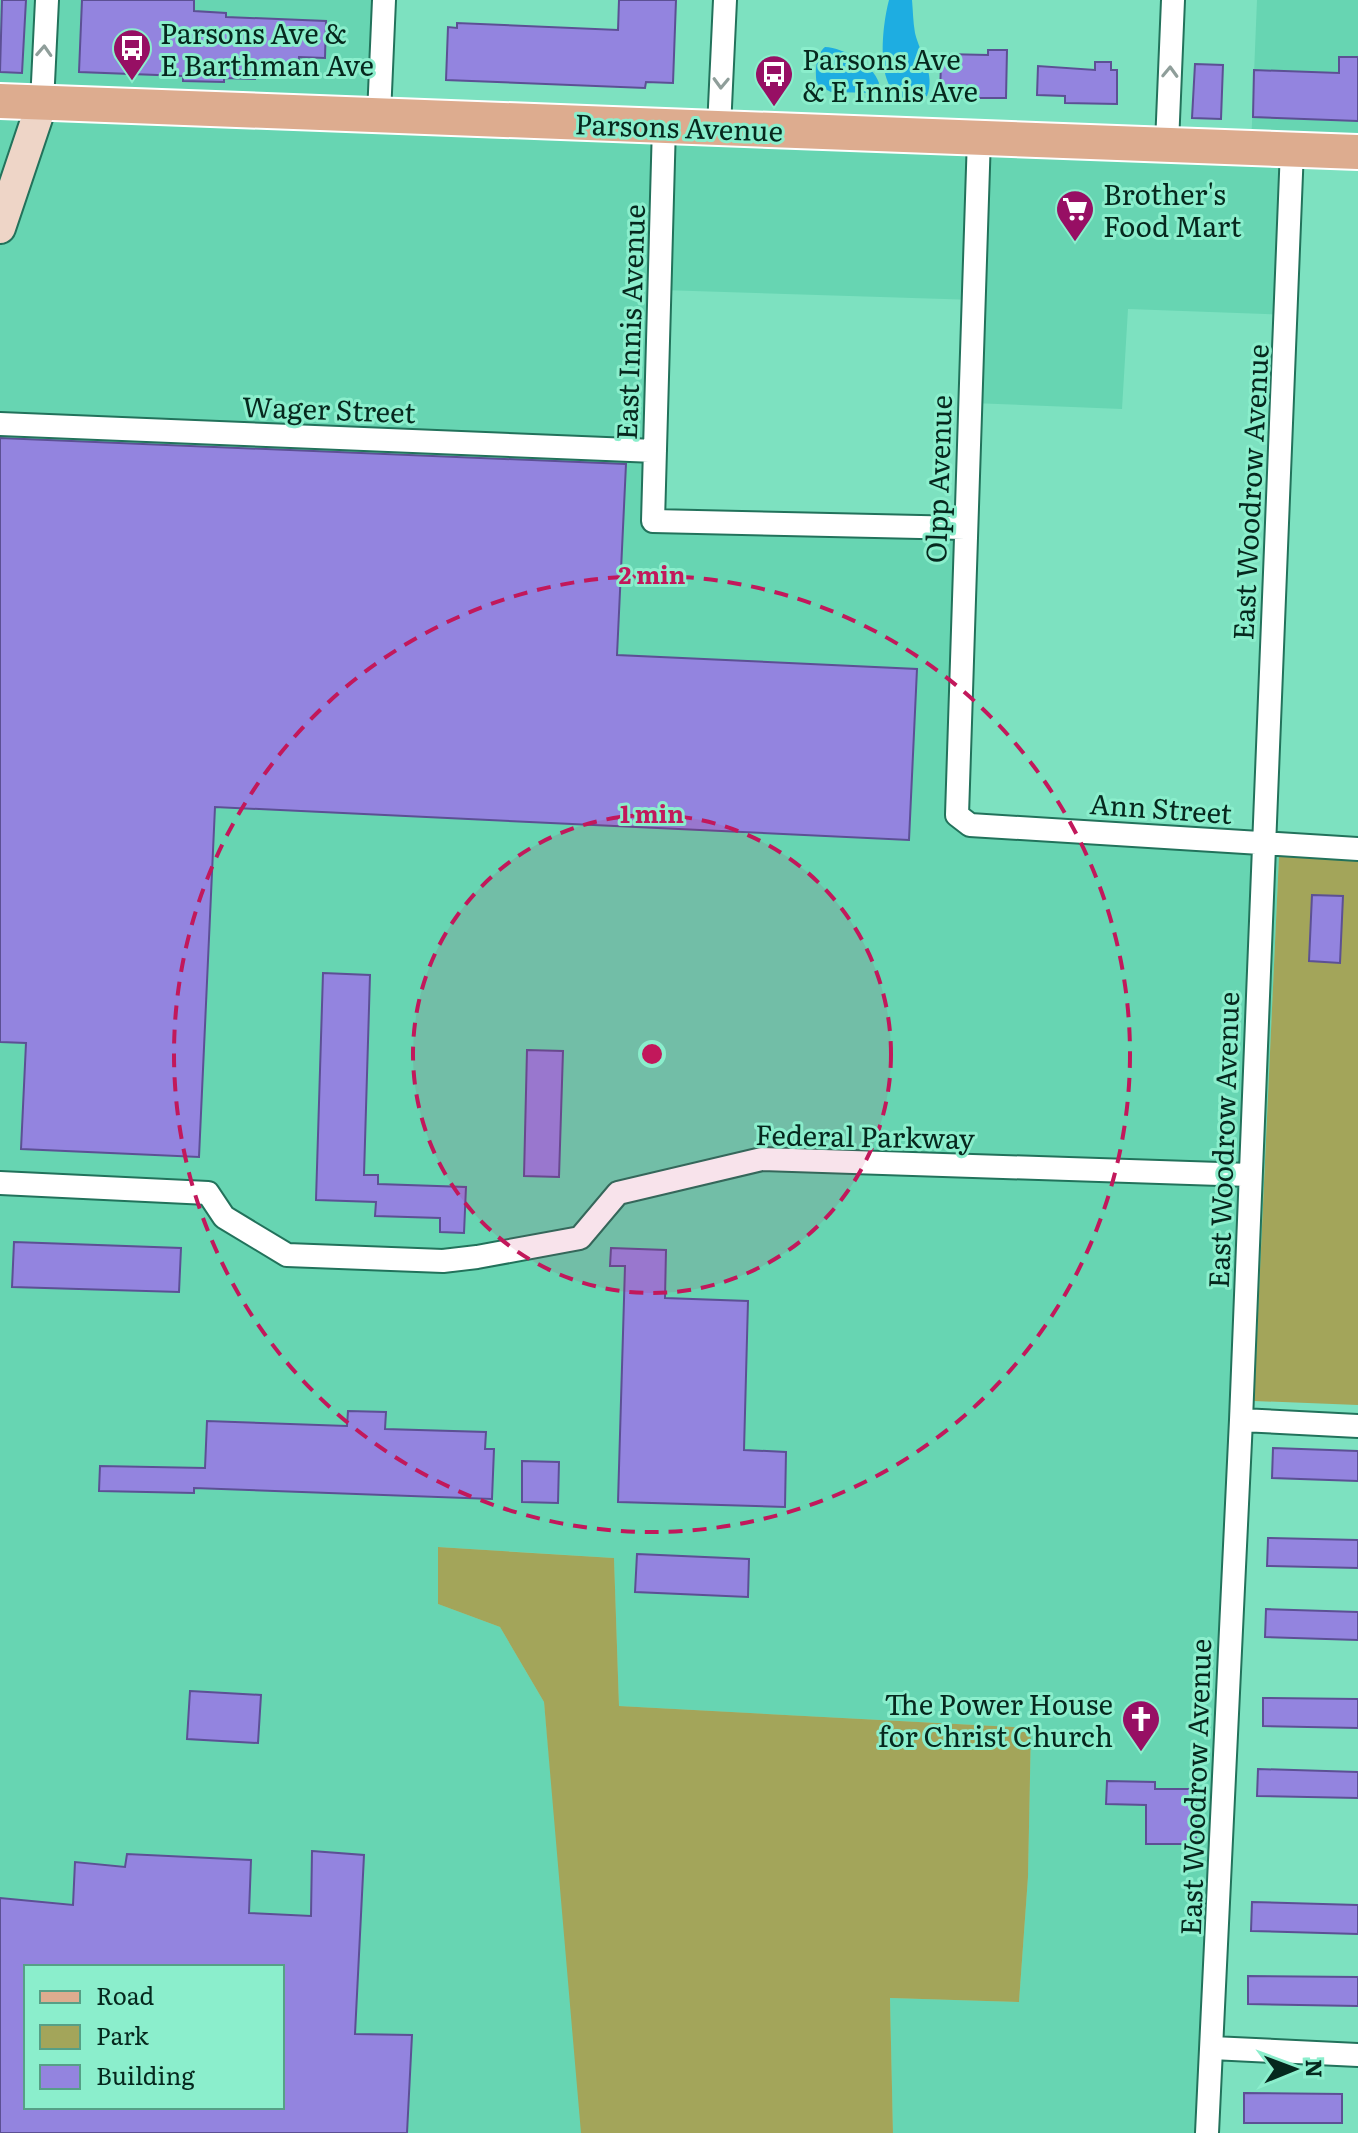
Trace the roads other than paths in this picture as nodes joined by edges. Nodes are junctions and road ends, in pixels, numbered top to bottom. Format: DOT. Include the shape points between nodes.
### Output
graph roads {
  1 [pos="47,0"];
  2 [pos="384,0"];
  3 [pos="725,0"];
  4 [pos="1173,0"];
  5 [pos="0,101"];
  6 [pos="42,103"];
  7 [pos="379,115"];
  8 [pos="664,125"];
  9 [pos="719,128"];
  10 [pos="979,137"];
  11 [pos="1167,144"];
  12 [pos="1292,149"];
  13 [pos="1358,152"];
  14 [pos="0,228"];
  15 [pos="0,424"];
  16 [pos="655,451"];
  17 [pos="965,528"];
  18 [pos="962,821"];
  19 [pos="1264,844"];
  20 [pos="1358,849"];
  21 [pos="1250,1175"];
  22 [pos="0,1183"];
  23 [pos="1241,1420"];
  24 [pos="1358,1426"];
  25 [pos="1212,2048"];
  26 [pos="1358,2055"];
  27 [pos="1207,2133"];
  6 -- 1 [label="street, one-way"];
  2 -- 7 [label="street"];
  3 -- 9 [label="street, one-way"];
  11 -- 4 [label="street, one-way"];
  5 -- 6 [label="main road, Parsons Avenue"];
  6 -- 7 [label="main road, Parsons Avenue"];
  6 -- 14 [label="street"];
  7 -- 8 [label="main road, Parsons Avenue"];
  8 -- 9 [label="main road, Parsons Avenue"];
  8 -- 16 [label="street, East Innis Avenue"];
  9 -- 10 [label="main road, Parsons Avenue"];
  10 -- 11 [label="main road, Parsons Avenue"];
  10 -- 17 [label="street, Olpp Avenue"];
  11 -- 12 [label="main road, Parsons Avenue"];
  12 -- 13 [label="main road, Parsons Avenue"];
  12 -- 19 [label="street, East Woodrow Avenue"];
  15 -- 16 [label="street, Wager Street"];
  16 -- 17 [label="street, East Innis Avenue" via="653,521"];
  17 -- 18 [label="street, Olpp Avenue" via="955,807"];
  18 -- 19 [label="street, Ann Street"];
  19 -- 20 [label="street, Ann Street"];
  19 -- 21 [label="street, East Woodrow Avenue"];
  21 -- 22 [label="street, Federal Parkway" via="762,1159 618,1193 580,1238 443,1261 287,1255 224,1217 208,1193"];
  21 -- 23 [label="street, East Woodrow Avenue"];
  23 -- 24 [label="street"];
  23 -- 25 [label="street, East Woodrow Avenue"];
  25 -- 26 [label="street"];
  25 -- 27 [label="street, East Woodrow Avenue"];
}
